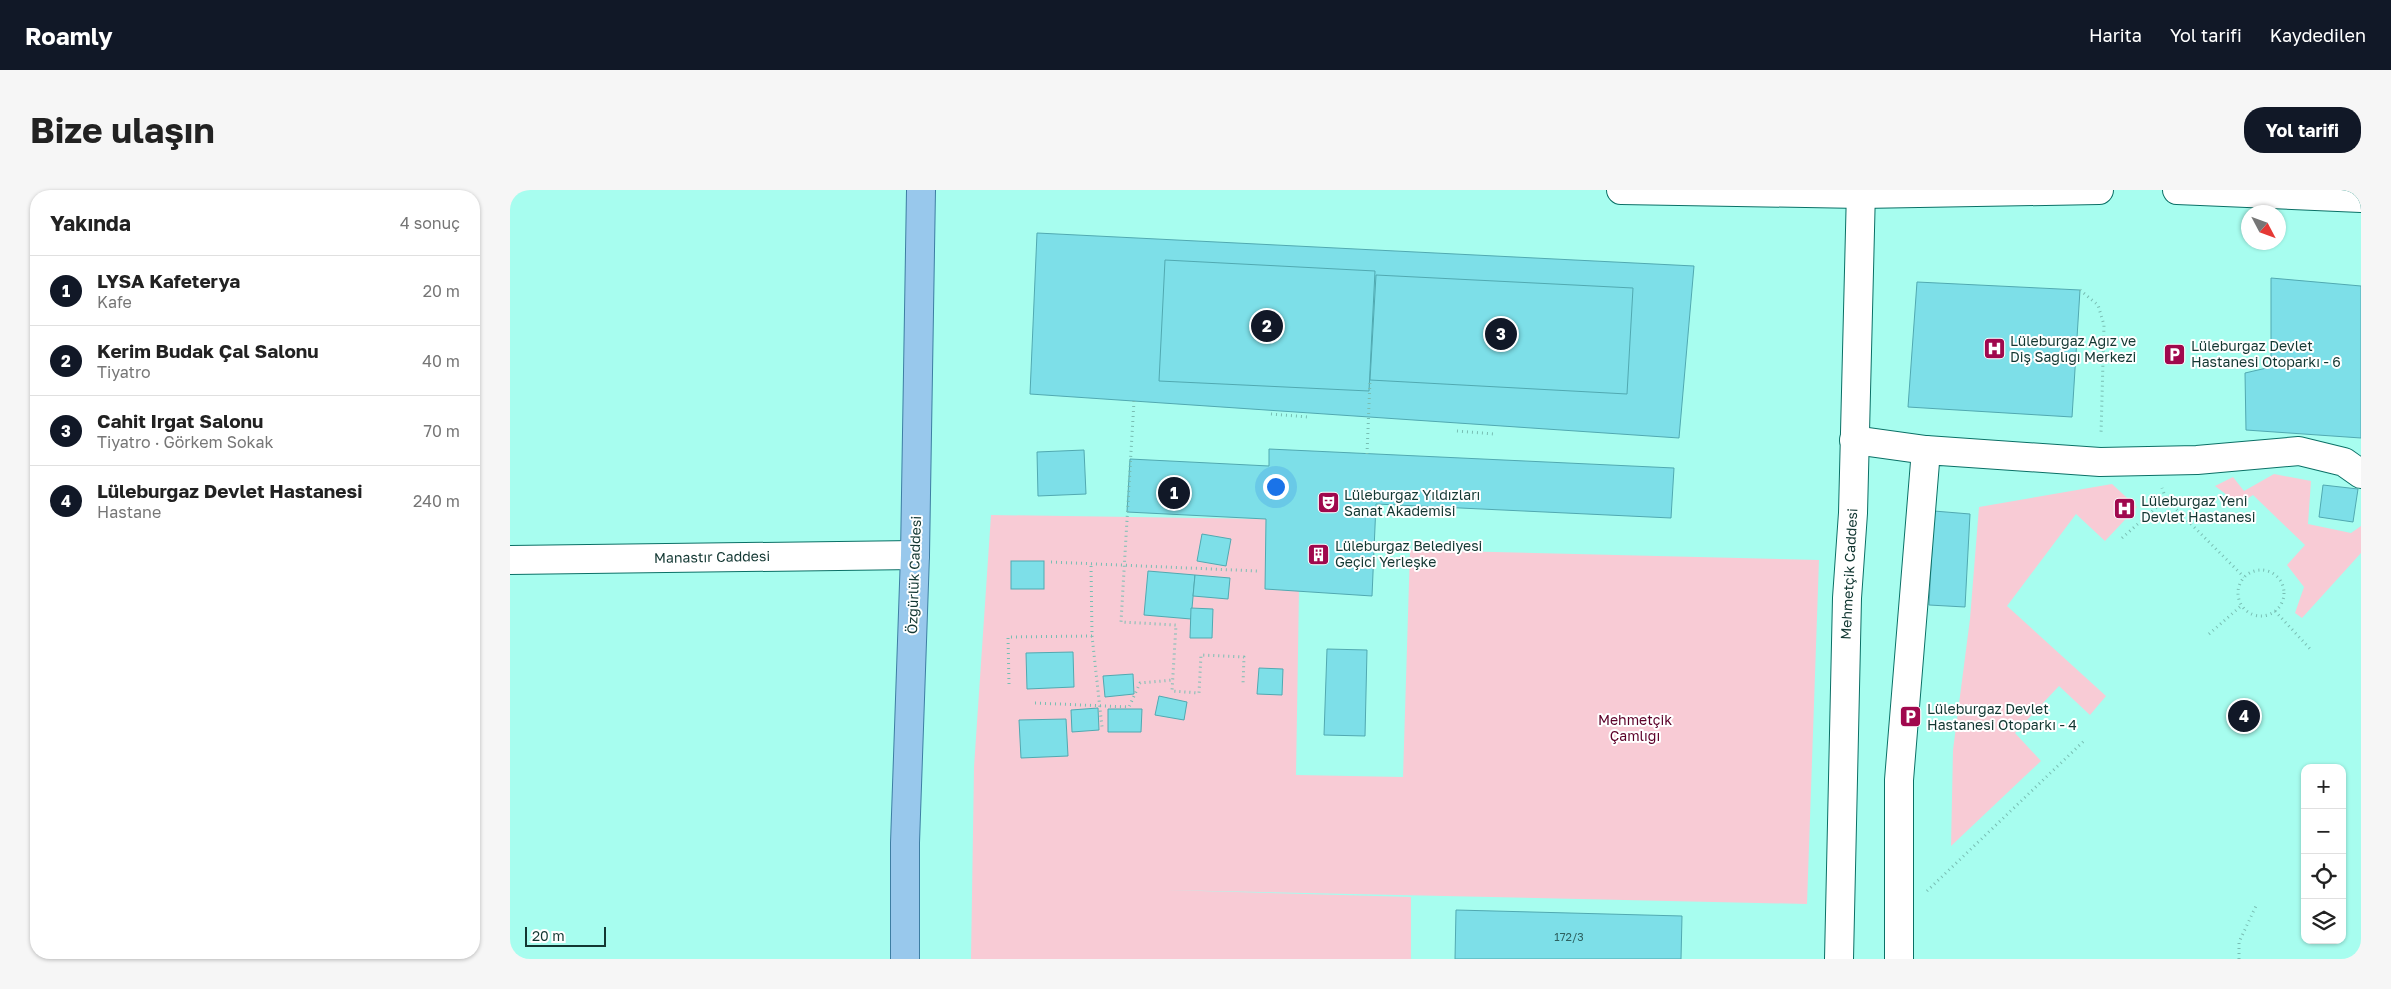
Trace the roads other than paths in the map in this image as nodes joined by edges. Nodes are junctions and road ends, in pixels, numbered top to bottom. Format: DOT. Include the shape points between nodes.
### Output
graph roads {
  1 [pos="921,190"];
  2 [pos="1621,190"];
  3 [pos="2099,190"];
  4 [pos="2177,190"];
  5 [pos="1861,192"];
  6 [pos="2361,198"];
  7 [pos="1854,440"];
  8 [pos="1926,450"];
  9 [pos="2361,474"];
  10 [pos="915,555"];
  11 [pos="510,560"];
  12 [pos="905,959"];
  13 [pos="1839,959"];
  14 [pos="1899,959"];
  1 -- 10 [label="main road, Özgürlük Caddesi"];
  2 -- 5 [label="street"];
  3 -- 5 [label="street"];
  4 -- 6 [label="street"];
  5 -- 7 [label="street, Mehmetçik Caddesi"];
  7 -- 8 [label="street"];
  7 -- 13 [label="street, Mehmetçik Caddesi"];
  8 -- 9 [label="street" via="2100,462 2197,460 2298,451 2344,462"];
  8 -- 14 [label="street" via="1899,780"];
  10 -- 11 [label="street, Manastır Caddesi"];
  10 -- 12 [label="main road, Özgürlük Caddesi" via="905,843"];
}
